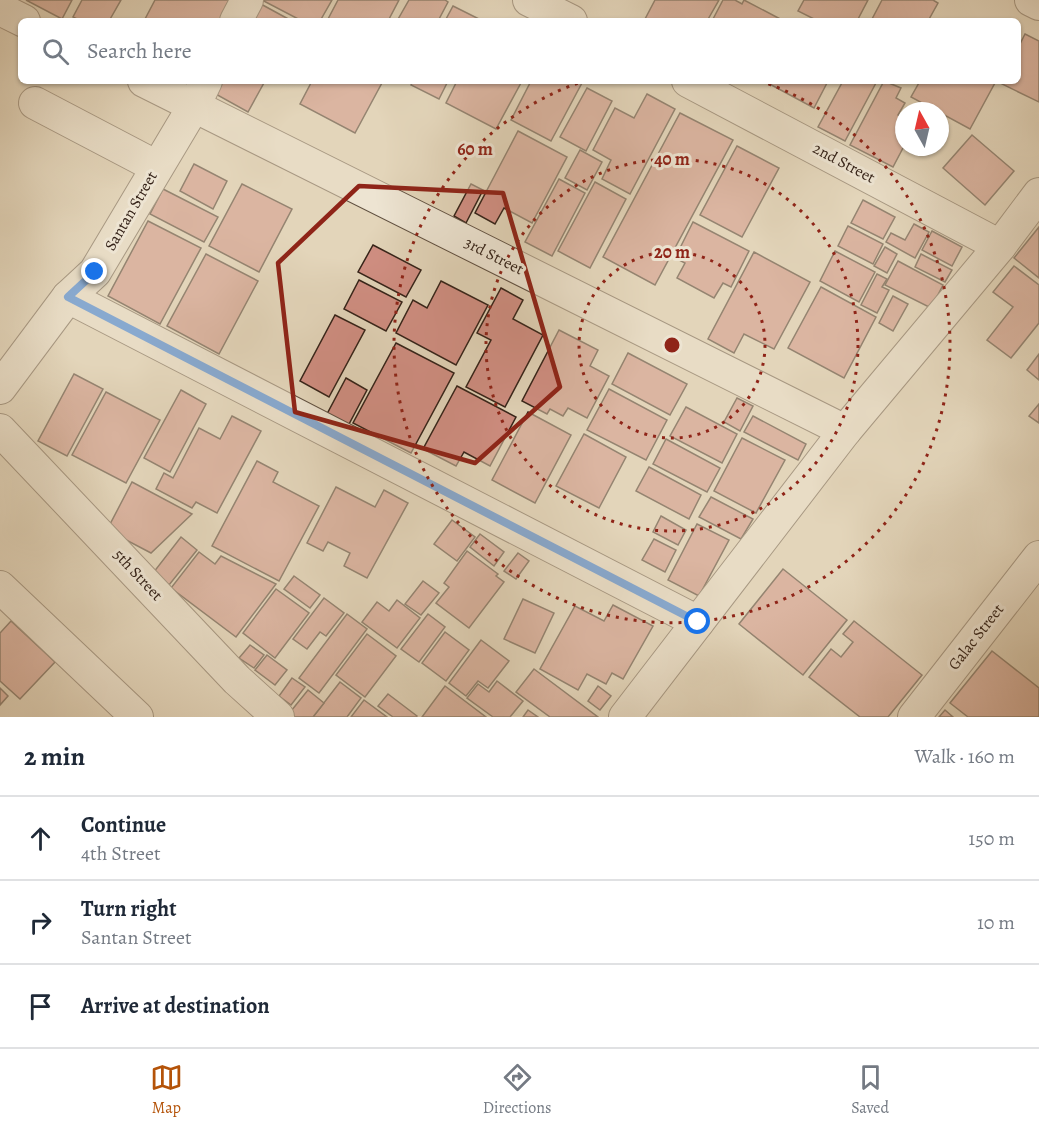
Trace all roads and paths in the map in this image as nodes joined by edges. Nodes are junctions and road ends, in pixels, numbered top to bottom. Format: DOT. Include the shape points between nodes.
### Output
graph roads {
  1 [pos="247,0"];
  2 [pos="529,0"];
  3 [pos="1031,0"];
  4 [pos="1039,4"];
  5 [pos="0,9"];
  6 [pos="18,18"];
  7 [pos="238,18"];
  8 [pos="565,18"];
  9 [pos="157,84"];
  10 [pos="694,84"];
  11 [pos="200,94"];
  12 [pos="35,103"];
  13 [pos="157,167"];
  14 [pos="1039,194"];
  15 [pos="1000,246"];
  16 [pos="68,297"];
  17 [pos="0,388"];
  18 [pos="0,430"];
  19 [pos="845,431"];
  20 [pos="1039,557"];
  21 [pos="0,587"];
  22 [pos="698,622"];
  23 [pos="137,717"];
  24 [pos="278,717"];
  25 [pos="625,717"];
  26 [pos="914,717"];
  1 -- 7 [label="street"];
  2 -- 8 [label="street"];
  3 -- 4 [label="street"];
  5 -- 6 [label="street"];
  9 -- 11 [label="street, 3rd Street"];
  10 -- 15 [label="street, 2nd Street"];
  11 -- 13 [label="street, Santan Street"];
  11 -- 19 [label="street, 3rd Street"];
  12 -- 13 [label="street"];
  13 -- 16 [label="street, Santan Street" via="95,272"];
  14 -- 15 [label="street"];
  15 -- 19 [label="street"];
  16 -- 17 [label="street, Santan Street"];
  16 -- 22 [label="street"];
  18 -- 24 [label="street, 5th Street" via="237,680"];
  19 -- 22 [label="street"];
  20 -- 26 [label="street, Galac Street"];
  21 -- 23 [label="street"];
  22 -- 25 [label="street"];
}
